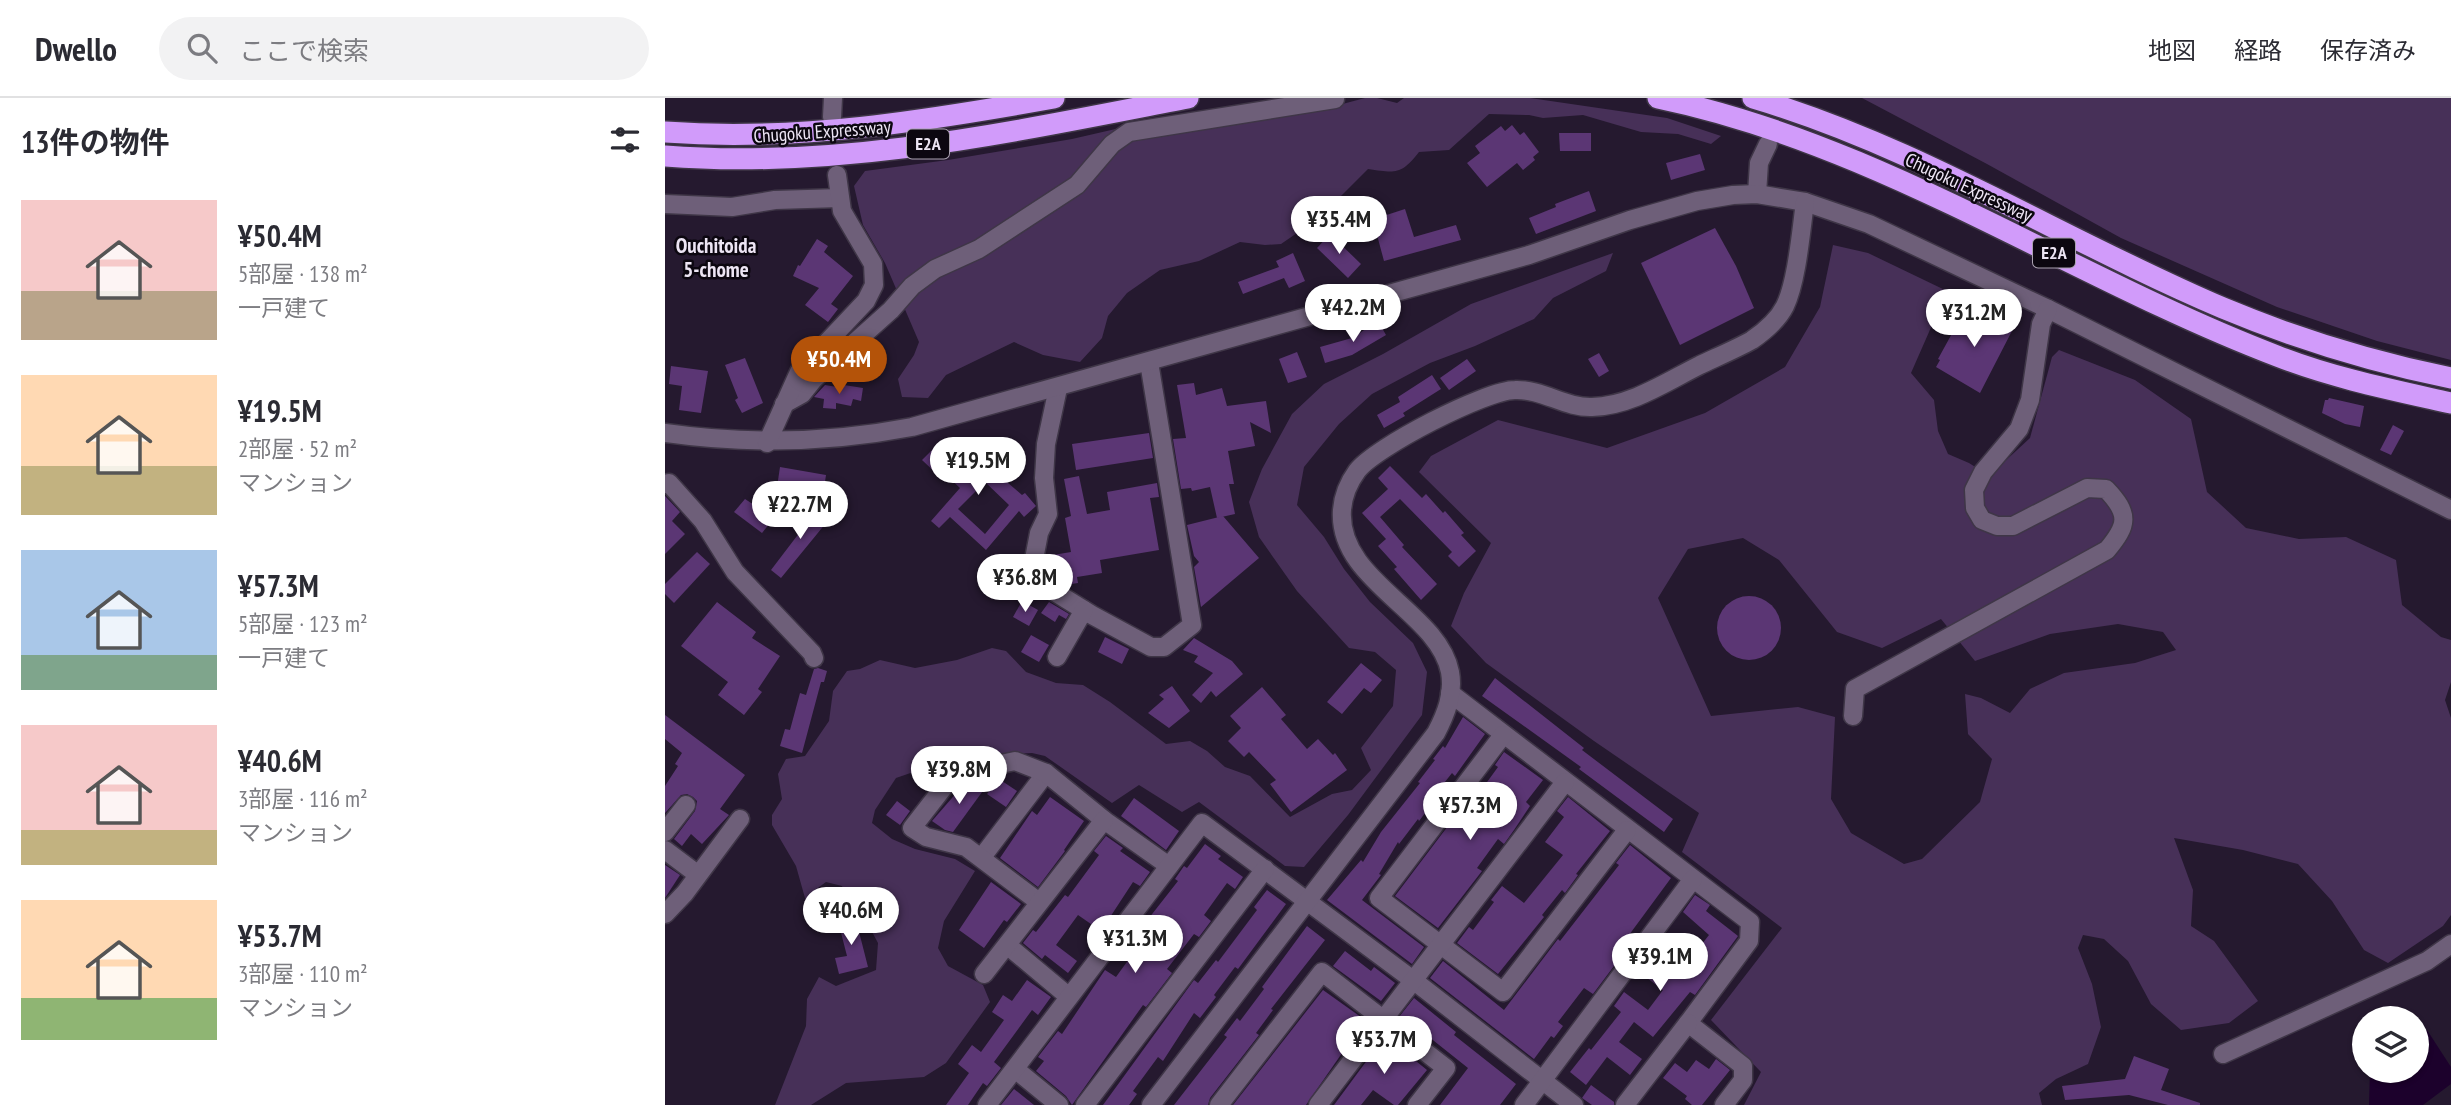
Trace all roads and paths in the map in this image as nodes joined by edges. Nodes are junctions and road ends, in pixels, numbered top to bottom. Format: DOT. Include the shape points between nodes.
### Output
graph roads {
  1 [pos="833,98"];
  2 [pos="1054,98"];
  3 [pos="1188,98"];
  4 [pos="1658,98"];
  5 [pos="1753,98"];
  6 [pos="1335,99"];
  7 [pos="832,117"];
  8 [pos="665,132"];
  9 [pos="1768,144"];
  10 [pos="665,156"];
  11 [pos="837,175"];
  12 [pos="1757,194"];
  13 [pos="840,198"];
  14 [pos="1805,202"];
  15 [pos="665,204"];
  16 [pos="2048,309"];
  17 [pos="1149,362"];
  18 [pos="2451,378"];
  19 [pos="1058,388"];
  20 [pos="2451,403"];
  21 [pos="784,404"];
  22 [pos="665,433"];
  23 [pos="767,443"];
  24 [pos="665,484"];
  25 [pos="2451,510"];
  26 [pos="1084,610"];
  27 [pos="1057,657"];
  28 [pos="814,658"];
  29 [pos="1450,694"];
  30 [pos="1853,716"];
  31 [pos="1503,735"];
  32 [pos="1046,773"];
  33 [pos="1565,782"];
  34 [pos="686,805"];
  35 [pos="740,818"];
  36 [pos="1104,820"];
  37 [pos="1627,830"];
  38 [pos="665,832"];
  39 [pos="665,850"];
  40 [pos="982,857"];
  41 [pos="1168,866"];
  42 [pos="1265,869"];
  43 [pos="697,874"];
  44 [pos="1693,879"];
  45 [pos="1308,900"];
  46 [pos="1039,902"];
  47 [pos="665,914"];
  48 [pos="1441,944"];
  49 [pos="2451,944"];
  50 [pos="1007,945"];
  51 [pos="984,974"];
  52 [pos="1413,980"];
  53 [pos="1068,996"];
  54 [pos="1383,1019"];
  55 [pos="1688,1023"];
  56 [pos="2223,1054"];
  57 [pos="1015,1069"];
  58 [pos="1543,1080"];
  59 [pos="987,1105"];
  60 [pos="1059,1105"];
  61 [pos="1085,1105"];
  62 [pos="1151,1105"];
  63 [pos="1219,1105"];
  64 [pos="1318,1105"];
  65 [pos="1417,1105"];
  66 [pos="1524,1105"];
  67 [pos="1574,1105"];
  68 [pos="1625,1105"];
  69 [pos="1724,1105"];
  1 -- 7 [label="street"];
  2 -- 8 [label="highway, Chugoku Expressway / E2A" via="839,131 755,135"];
  3 -- 10 [label="highway, Chugoku Expressway / E2A" via="948,141 842,154 758,159"];
  4 -- 20 [label="highway, Chugoku Expressway / E2A" via="1762,124 1836,152 2153,303 2279,357"];
  5 -- 18 [label="highway, Chugoku Expressway / E2A" via="1844,129 1925,164 2224,309 2346,354"];
  6 -- 21 [label="street" via="1129,132 1112,144 1077,185 912,286 802,394"];
  9 -- 12 [label="street" via="1759,163"];
  11 -- 13 [label="street"];
  12 -- 14 [label="street"];
  12 -- 17 [label="street" via="1697,201 1529,255"];
  13 -- 15 [label="street" via="732,207"];
  13 -- 21 [label="street" via="842,211 873,264 874,285 866,301 799,372"];
  14 -- 16 [label="street" via="1869,224"];
  14 -- 29 [label="street" via="1786,304 1775,321 1753,339 1608,406 1573,406 1530,390 1496,393 1378,451 1358,469 1343,501 1341,520 1348,548 1434,640 1450,673"];
  16 -- 25 [label="street"];
  16 -- 30 [label="street" via="2041,324 2030,400 2019,429 1983,472 1974,490 1975,508 1982,520 2013,526 2087,488 2106,489 2125,517 2122,533 2107,550 1855,690"];
  17 -- 19 [label="street"];
  17 -- 26 [label="street" via="1192,625 1164,648 1151,647"];
  19 -- 23 [label="street" via="899,430"];
  19 -- 26 [label="street" via="1046,444 1048,514 1035,554 1039,574 1050,589"];
  21 -- 23 [label="street"];
  22 -- 23 [label="street"];
  24 -- 28 [label="street" via="669,483 703,521 735,572"];
  26 -- 27 [label="street"];
  29 -- 31 [label="street"];
  29 -- 45 [label="street" via="1436,733"];
  31 -- 33 [label="street"];
  31 -- 48 [label="street" via="1379,898"];
  32 -- 36 [label="street"];
  32 -- 40 [label="street"];
  32 -- 40 [label="street" via="1015,761 954,774 912,828"];
  33 -- 37 [label="street"];
  33 -- 48 [label="street"];
  34 -- 38 [label="street"];
  35 -- 43 [label="street"];
  36 -- 41 [label="street"];
  36 -- 46 [label="street"];
  37 -- 44 [label="street"];
  37 -- 48 [label="street" via="1503,992"];
  39 -- 43 [label="street"];
  40 -- 46 [label="street"];
  41 -- 42 [label="street" via="1202,823"];
  41 -- 53 [label="street"];
  42 -- 45 [label="street"];
  42 -- 61 [label="street"];
  43 -- 47 [label="street"];
  44 -- 55 [label="street" via="1750,922 1749,941"];
  44 -- 58 [label="street"];
  45 -- 52 [label="street"];
  45 -- 62 [label="street"];
  46 -- 50 [label="street"];
  48 -- 52 [label="street"];
  49 -- 56 [label="street" via="2427,961"];
  50 -- 51 [label="street"];
  50 -- 53 [label="street"];
  52 -- 54 [label="street"];
  52 -- 58 [label="street"];
  53 -- 57 [label="street"];
  54 -- 63 [label="street" via="1322,972"];
  54 -- 64 [label="street"];
  54 -- 65 [label="street" via="1446,1068"];
  55 -- 68 [label="street"];
  55 -- 69 [label="street" via="1743,1066 1743,1080"];
  57 -- 59 [label="street"];
  57 -- 60 [label="street"];
  58 -- 66 [label="street"];
  58 -- 67 [label="street"];
}
